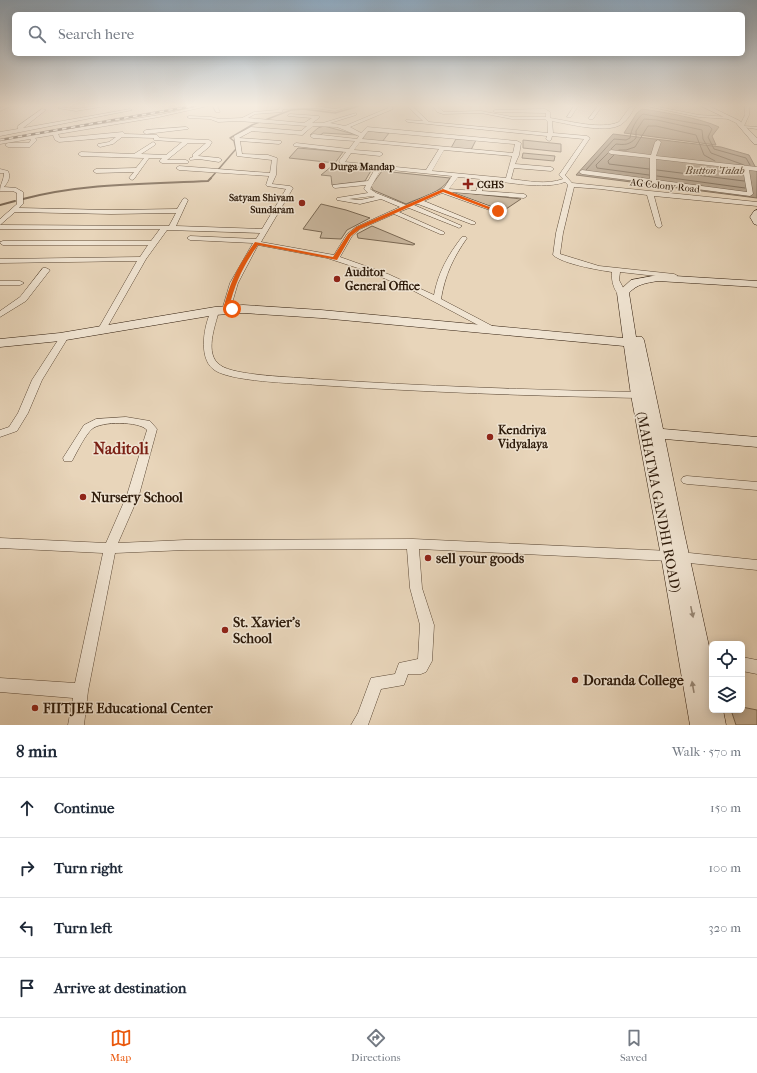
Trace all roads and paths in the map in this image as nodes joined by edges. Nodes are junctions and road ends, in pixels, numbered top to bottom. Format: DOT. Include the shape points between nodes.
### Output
graph roads {
  1 [pos="237,139"];
  2 [pos="11,140"];
  3 [pos="33,140"];
  4 [pos="56,140"];
  5 [pos="66,140"];
  6 [pos="115,140"];
  7 [pos="155,140"];
  8 [pos="186,140"];
  9 [pos="249,140"];
  10 [pos="358,140"];
  11 [pos="385,140"];
  12 [pos="452,140"];
  13 [pos="478,140"];
  14 [pos="489,140"];
  15 [pos="588,140"];
  16 [pos="0,142"];
  17 [pos="279,142"];
  18 [pos="658,142"];
  19 [pos="382,143"];
  20 [pos="8,145"];
  21 [pos="100,145"];
  22 [pos="296,145"];
  23 [pos="180,146"];
  24 [pos="445,148"];
  25 [pos="473,151"];
  26 [pos="348,152"];
  27 [pos="611,152"];
  28 [pos="81,154"];
  29 [pos="380,155"];
  30 [pos="516,155"];
  31 [pos="135,156"];
  32 [pos="147,157"];
  33 [pos="166,157"];
  34 [pos="196,157"];
  35 [pos="653,157"];
  36 [pos="219,160"];
  37 [pos="186,162"];
  38 [pos="513,166"];
  39 [pos="379,167"];
  40 [pos="746,168"];
  41 [pos="551,169"];
  42 [pos="757,169"];
  43 [pos="138,170"];
  44 [pos="96,171"];
  45 [pos="0,172"];
  46 [pos="428,172"];
  47 [pos="582,172"];
  48 [pos="273,175"];
  49 [pos="456,175"];
  50 [pos="132,178"];
  51 [pos="483,178"];
  52 [pos="508,180"];
  53 [pos="653,181"];
  54 [pos="370,183"];
  55 [pos="568,183"];
  56 [pos="334,186"];
  57 [pos="0,189"];
  58 [pos="444,190"];
  59 [pos="478,193"];
  60 [pos="374,194"];
  61 [pos="650,194"];
  62 [pos="524,196"];
  63 [pos="381,197"];
  64 [pos="185,200"];
  65 [pos="423,200"];
  66 [pos="757,204"];
  67 [pos="408,206"];
  68 [pos="14,210"];
  69 [pos="179,211"];
  70 [pos="498,211"];
  71 [pos="394,212"];
  72 [pos="757,213"];
  73 [pos="467,216"];
  74 [pos="757,222"];
  75 [pos="0,223"];
  76 [pos="473,223"];
  77 [pos="459,226"];
  78 [pos="659,226"];
  79 [pos="0,227"];
  80 [pos="168,227"];
  81 [pos="265,231"];
  82 [pos="442,233"];
  83 [pos="9,237"];
  84 [pos="190,238"];
  85 [pos="464,238"];
  86 [pos="257,242"];
  87 [pos="154,243"];
  88 [pos="142,259"];
  89 [pos="335,259"];
  90 [pos="0,261"];
  91 [pos="46,270"];
  92 [pos="616,270"];
  93 [pos="0,283"];
  94 [pos="20,283"];
  95 [pos="757,283"];
  96 [pos="628,288"];
  97 [pos="757,288"];
  98 [pos="437,301"];
  99 [pos="220,310"];
  100 [pos="0,315"];
  101 [pos="493,330"];
  102 [pos="101,331"];
  103 [pos="64,336"];
  104 [pos="634,342"];
  105 [pos="0,343"];
  106 [pos="638,395"];
  107 [pos="657,432"];
  108 [pos="0,434"];
  109 [pos="757,442"];
  110 [pos="68,458"];
  111 [pos="687,480"];
  112 [pos="757,486"];
  113 [pos="0,543"];
  114 [pos="412,544"];
  115 [pos="110,548"];
  116 [pos="676,557"];
  117 [pos="757,565"];
  118 [pos="745,664"];
  119 [pos="757,666"];
  120 [pos="0,685"];
  121 [pos="81,691"];
  122 [pos="709,696"];
  123 [pos="713,713"];
  124 [pos="76,725"];
  125 [pos="359,725"];
  126 [pos="701,725"];
  127 [pos="715,725"];
  1 -- 48 [label="street" via="239,155 275,159"];
  2 -- 16 [label="street"];
  3 -- 20 [label="street" via="31,144"];
  4 -- 5 [label="street"];
  6 -- 21 [label="street"];
  7 -- 8 [label="street"];
  7 -- 23 [label="street"];
  7 -- 31 [label="street"];
  8 -- 23 [label="street"];
  8 -- 34 [label="street" via="209,142 195,155"];
  9 -- 17 [label="street"];
  10 -- 19 [label="street"];
  10 -- 26 [label="street"];
  11 -- 19 [label="street"];
  12 -- 24 [label="street"];
  13 -- 25 [label="street"];
  14 -- 30 [label="street" via="518,145"];
  15 -- 55 [label="street" via="562,176"];
  18 -- 35 [label="street"];
  19 -- 24 [label="street"];
  22 -- 26 [label="street"];
  23 -- 33 [label="street"];
  24 -- 25 [label="street"];
  24 -- 46 [label="street"];
  25 -- 30 [label="street"];
  26 -- 29 [label="street"];
  26 -- 39 [label="street, AG Colony Road" via="343,163"];
  27 -- 35 [label="street"];
  28 -- 31 [label="street"];
  30 -- 38 [label="street"];
  31 -- 32 [label="street"];
  32 -- 33 [label="street"];
  32 -- 43 [label="street"];
  33 -- 37 [label="street" via="162,162"];
  34 -- 36 [label="street"];
  34 -- 37 [label="street"];
  35 -- 40 [label="street"];
  35 -- 53 [label="street"];
  37 -- 48 [label="street" via="180,169"];
  38 -- 41 [label="street"];
  38 -- 52 [label="street"];
  39 -- 46 [label="street, AG Colony Road"];
  39 -- 54 [label="street"];
  40 -- 42 [label="street"];
  40 -- 53 [label="street" via="750,194"];
  43 -- 44 [label="street"];
  43 -- 50 [label="street"];
  45 -- 57 [label="street" via="7,174 7,179"];
  46 -- 49 [label="street, AG Colony Road"];
  47 -- 53 [label="street"];
  48 -- 81 [label="street" via="269,186 290,188"];
  49 -- 51 [label="street, AG Colony Road"];
  49 -- 58 [label="street"];
  51 -- 52 [label="street, AG Colony Road"];
  51 -- 59 [label="street"];
  52 -- 55 [label="street, AG Colony Road" via="545,184"];
  54 -- 56 [label="street"];
  54 -- 60 [label="street" via="367,189"];
  55 -- 61 [label="street, AG Colony Road"];
  55 -- 92 [label="street" via="556,241 556,254 582,264"];
  57 -- 68 [label="street" via="20,191 20,202"];
  58 -- 59 [label="street"];
  58 -- 65 [label="street"];
  58 -- 70 [label="street"];
  59 -- 62 [label="street"];
  60 -- 63 [label="street"];
  60 -- 63 [label="street" via="338,199 360,202"];
  61 -- 66 [label="street, AG Colony Road"];
  61 -- 78 [label="street"];
  63 -- 67 [label="street"];
  64 -- 69 [label="street"];
  65 -- 67 [label="street"];
  65 -- 73 [label="street"];
  65 -- 76 [label="street"];
  67 -- 71 [label="street"];
  67 -- 77 [label="street"];
  68 -- 69 [label="street"];
  68 -- 75 [label="street"];
  69 -- 80 [label="street"];
  71 -- 82 [label="street"];
  71 -- 89 [label="street" via="353,231"];
  72 -- 74 [label="main road"];
  79 -- 83 [label="street"];
  80 -- 81 [label="street"];
  80 -- 83 [label="street"];
  80 -- 87 [label="street"];
  81 -- 86 [label="street"];
  83 -- 87 [label="street"];
  84 -- 86 [label="street"];
  85 -- 98 [label="street" via="449,256 441,278"];
  86 -- 89 [label="street"];
  86 -- 99 [label="street" via="241,265"];
  87 -- 88 [label="street"];
  88 -- 90 [label="street"];
  88 -- 102 [label="street"];
  89 -- 98 [label="street" via="368,268"];
  91 -- 100 [label="street" via="24,299"];
  92 -- 95 [label="street"];
  92 -- 96 [label="street" via="615,280"];
  93 -- 94 [label="street"];
  95 -- 96 [label="main road" via="658,278"];
  96 -- 104 [label="main road, (MAHATMA GANDHI ROAD)"];
  97 -- 104 [label="main road" via="664,282 644,285 631,294"];
  98 -- 101 [label="street"];
  99 -- 101 [label="main road" via="296,312"];
  99 -- 102 [label="main road"];
  99 -- 106 [label="street" via="208,344 209,356 216,368 226,372 274,379 436,389"];
  101 -- 104 [label="main road"];
  102 -- 103 [label="main road"];
  103 -- 105 [label="main road"];
  103 -- 108 [label="street" via="37,380 23,413 13,428 5,434"];
  104 -- 106 [label="main road, (MAHATMA GANDHI ROAD)"];
  104 -- 107 [label="main road"];
  106 -- 116 [label="main road, (MAHATMA GANDHI ROAD)"];
  107 -- 109 [label="main road"];
  107 -- 116 [label="main road" via="675,532"];
  110 -- 115 [label="street" via="88,427 96,422 126,420 146,423 152,429 133,495"];
  111 -- 112 [label="street"];
  113 -- 115 [label="street"];
  114 -- 115 [label="street" via="185,545"];
  114 -- 116 [label="street"];
  114 -- 125 [label="street" via="416,588 427,625 425,661 421,667 404,668 399,680 376,683"];
  115 -- 121 [label="street"];
  116 -- 117 [label="street"];
  116 -- 122 [label="main road, one-way"];
  126 -- 116 [label="main road, (MAHATMA GANDHI ROAD), one-way"];
  118 -- 119 [label="street"];
  120 -- 121 [label="street"];
  121 -- 124 [label="street"];
  123 -- 127 [label="main road"];
}
